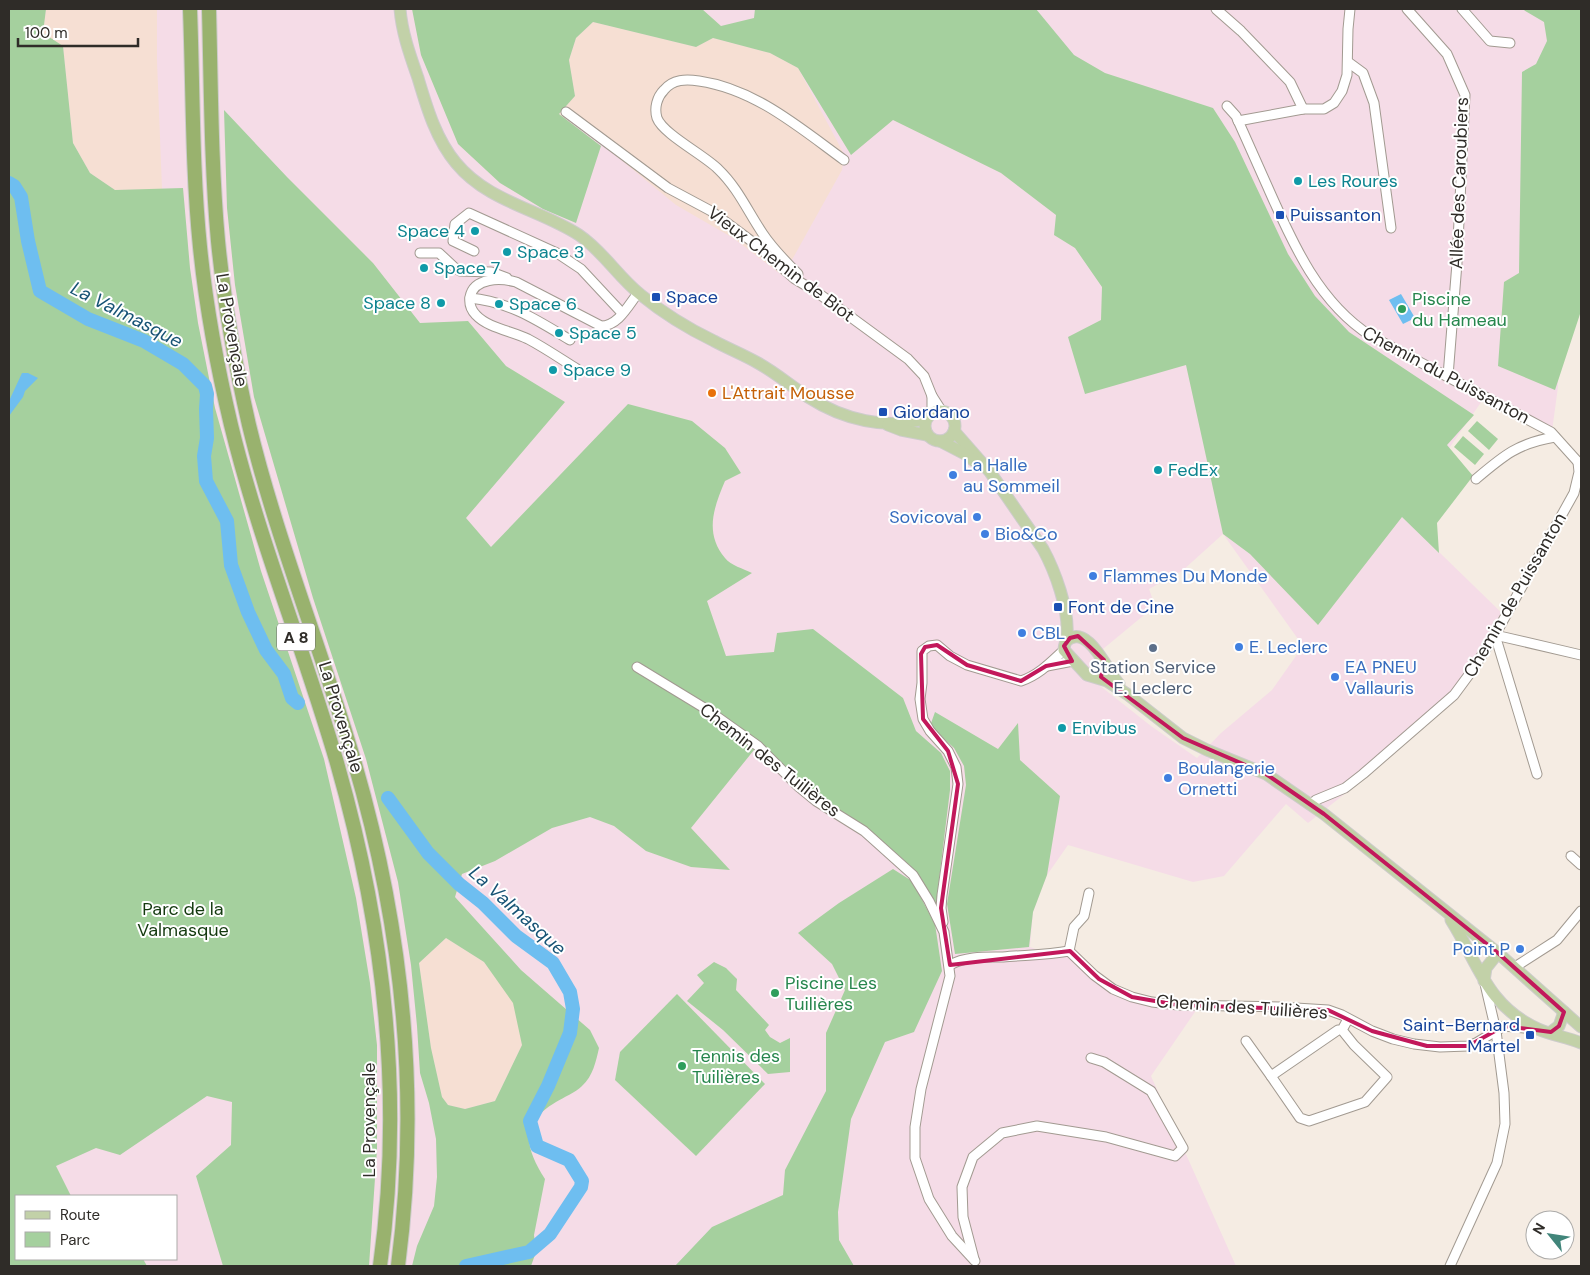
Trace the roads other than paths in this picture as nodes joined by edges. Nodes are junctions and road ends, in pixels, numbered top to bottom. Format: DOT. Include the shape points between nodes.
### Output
graph roads {
  1 [pos="190,9"];
  2 [pos="209,9"];
  3 [pos="400,9"];
  4 [pos="1216,9"];
  5 [pos="1350,9"];
  6 [pos="1407,9"];
  7 [pos="1462,9"];
  8 [pos="1510,43"];
  9 [pos="1348,62"];
  10 [pos="1227,106"];
  11 [pos="1303,109"];
  12 [pos="566,112"];
  13 [pos="1238,121"];
  14 [pos="844,160"];
  15 [pos="1391,228"];
  16 [pos="474,251"];
  17 [pos="420,253"];
  18 [pos="516,282"];
  19 [pos="638,293"];
  20 [pos="818,293"];
  21 [pos="470,298"];
  22 [pos="622,313"];
  23 [pos="570,340"];
  24 [pos="577,369"];
  25 [pos="1448,376"];
  26 [pos="933,414"];
  27 [pos="884,424"];
  28 [pos="954,431"];
  29 [pos="927,435"];
  30 [pos="1556,437"];
  31 [pos="940,441"];
  32 [pos="1579,461"];
  33 [pos="990,472"];
  34 [pos="1476,479"];
  35 [pos="1066,612"];
  36 [pos="1495,635"];
  37 [pos="1082,638"];
  38 [pos="1065,646"];
  39 [pos="1581,655"];
  40 [pos="1073,661"];
  41 [pos="1105,664"];
  42 [pos="1046,666"];
  43 [pos="637,667"];
  44 [pos="1095,677"];
  45 [pos="1127,694"];
  46 [pos="1537,774"];
  47 [pos="1310,805"];
  48 [pos="1571,856"];
  49 [pos="1581,865"];
  50 [pos="1089,893"];
  51 [pos="1581,911"];
  52 [pos="1446,913"];
  53 [pos="944,932"];
  54 [pos="1069,951"];
  55 [pos="1498,953"];
  56 [pos="950,965"];
  57 [pos="1515,967"];
  58 [pos="1484,982"];
  59 [pos="1564,1012"];
  60 [pos="1348,1019"];
  61 [pos="1581,1027"];
  62 [pos="1539,1029"];
  63 [pos="1342,1030"];
  64 [pos="1496,1031"];
  65 [pos="1551,1032"];
  66 [pos="1246,1041"];
  67 [pos="1581,1043"];
  68 [pos="1090,1058"];
  69 [pos="1271,1076"];
  70 [pos="974,1264"];
  71 [pos="380,1266"];
  72 [pos="398,1266"];
  73 [pos="1450,1266"];
  1 -- 71 [label="highway, La Provençale / A 8" via="200,247 222,385 248,486 345,793 364,866 378,945 385,1002 390,1099 389,1164"];
  2 -- 72 [label="highway, La Provençale / A 8" via="218,239 238,374 266,489 366,801 396,947 408,1100 405,1192"];
  3 -- 19 [label="main road" via="406,45 429,114 444,146 458,165 493,193 589,242"];
  4 -- 11 [label="street" via="1290,82"];
  5 -- 9 [label="street"];
  6 -- 25 [label="street, Allée des Caroubiers" via="1448,54 1466,96 1458,264"];
  7 -- 8 [label="street" via="1490,41"];
  9 -- 11 [label="street" via="1342,91 1334,103 1324,109"];
  9 -- 15 [label="street" via="1363,73 1374,103"];
  10 -- 13 [label="street, Chemin du Puissanton"];
  11 -- 13 [label="street"];
  12 -- 20 [label="street, Vieux Chemin de Biot" via="668,188 711,211"];
  13 -- 25 [label="street, Chemin du Puissanton" via="1289,233 1319,286 1357,327"];
  14 -- 20 [label="street" via="767,106 722,86 690,80 676,81 662,91 657,102 656,115 662,126 728,178 775,250"];
  16 -- 22 [label="street" via="453,241 455,224 469,213 557,253 580,269"];
  17 -- 18 [label="street" via="439,253 460,270 495,272"];
  18 -- 21 [label="street" via="498,279 480,283"];
  18 -- 22 [label="street" via="600,326 614,322"];
  19 -- 22 [label="street"];
  19 -- 27 [label="main road" via="694,330 760,364 824,407 849,417"];
  20 -- 26 [label="street, Vieux Chemin de Biot" via="915,365 924,376 932,396"];
  21 -- 23 [label="street" via="517,309"];
  21 -- 24 [label="street" via="471,308 482,320 529,340"];
  25 -- 30 [label="street, Chemin du Puissanton"];
  26 -- 27 [label="main road" via="914,422"];
  26 -- 28 [label="main road" via="950,414 955,422"];
  26 -- 29 [label="main road" via="924,427"];
  27 -- 29 [label="main road"];
  28 -- 31 [label="main road" via="948,439"];
  28 -- 33 [label="main road"];
  29 -- 31 [label="main road"];
  30 -- 32 [label="street, Chemin du Puissanton"];
  30 -- 34 [label="street" via="1513,449"];
  31 -- 33 [label="main road"];
  32 -- 36 [label="street, Chemin de Puissanton" via="1574,493"];
  33 -- 35 [label="main road" via="1050,561"];
  35 -- 37 [label="main road"];
  35 -- 38 [label="main road"];
  36 -- 39 [label="street"];
  36 -- 46 [label="street"];
  36 -- 47 [label="street, Chemin de Puissanton" via="1454,696 1345,788"];
  37 -- 38 [label="main road" via="1074,636"];
  37 -- 41 [label="main road"];
  38 -- 40 [label="main road"];
  38 -- 42 [label="street"];
  40 -- 42 [label="street"];
  40 -- 44 [label="main road" via="1087,675"];
  41 -- 44 [label="main road" via="1102,673"];
  41 -- 45 [label="main road"];
  42 -- 53 [label="street" via="1022,681 967,665 937,646 926,647 921,654 923,720 948,751 956,768 958,784 941,908"];
  43 -- 53 [label="street, Chemin des Tuilières" via="706,709 758,746 816,801 864,831 913,875"];
  44 -- 45 [label="main road"];
  45 -- 47 [label="main road" via="1183,738 1266,774"];
  47 -- 52 [label="main road"];
  48 -- 49 [label="street"];
  50 -- 54 [label="street" via="1084,916 1074,926"];
  51 -- 57 [label="street" via="1556,940"];
  52 -- 55 [label="main road"];
  52 -- 58 [label="main road"];
  53 -- 56 [label="street, Chemin des Tuilières"];
  54 -- 56 [label="street" via="961,960"];
  54 -- 60 [label="street, Chemin des Tuilières" via="1102,982 1132,997 1178,1005 1318,1009 1335,1012"];
  55 -- 57 [label="main road"];
  55 -- 58 [label="main road" via="1486,968"];
  56 -- 70 [label="street, Chemin des Tuilières" via="921,1090 915,1127 915,1158 929,1199"];
  57 -- 59 [label="main road"];
  58 -- 62 [label="main road" via="1504,1006"];
  58 -- 64 [label="street"];
  59 -- 61 [label="main road"];
  59 -- 65 [label="main road" via="1559,1026"];
  60 -- 63 [label="street"];
  60 -- 64 [label="street, Chemin des Tuilières" via="1394,1039 1427,1046 1468,1046"];
  62 -- 64 [label="street, Chemin des Tuilières" via="1504,1026"];
  62 -- 65 [label="main road"];
  63 -- 69 [label="street"];
  63 -- 69 [label="street" via="1387,1077 1365,1102 1309,1121 1300,1118"];
  64 -- 73 [label="street" via="1505,1109 1502,1143 1495,1170"];
  65 -- 67 [label="main road"];
  66 -- 69 [label="street"];
  68 -- 70 [label="street" via="1104,1062 1151,1091 1183,1148 1176,1156 1106,1138 1037,1126 1002,1133 973,1156 962,1187 963,1217"];
}
